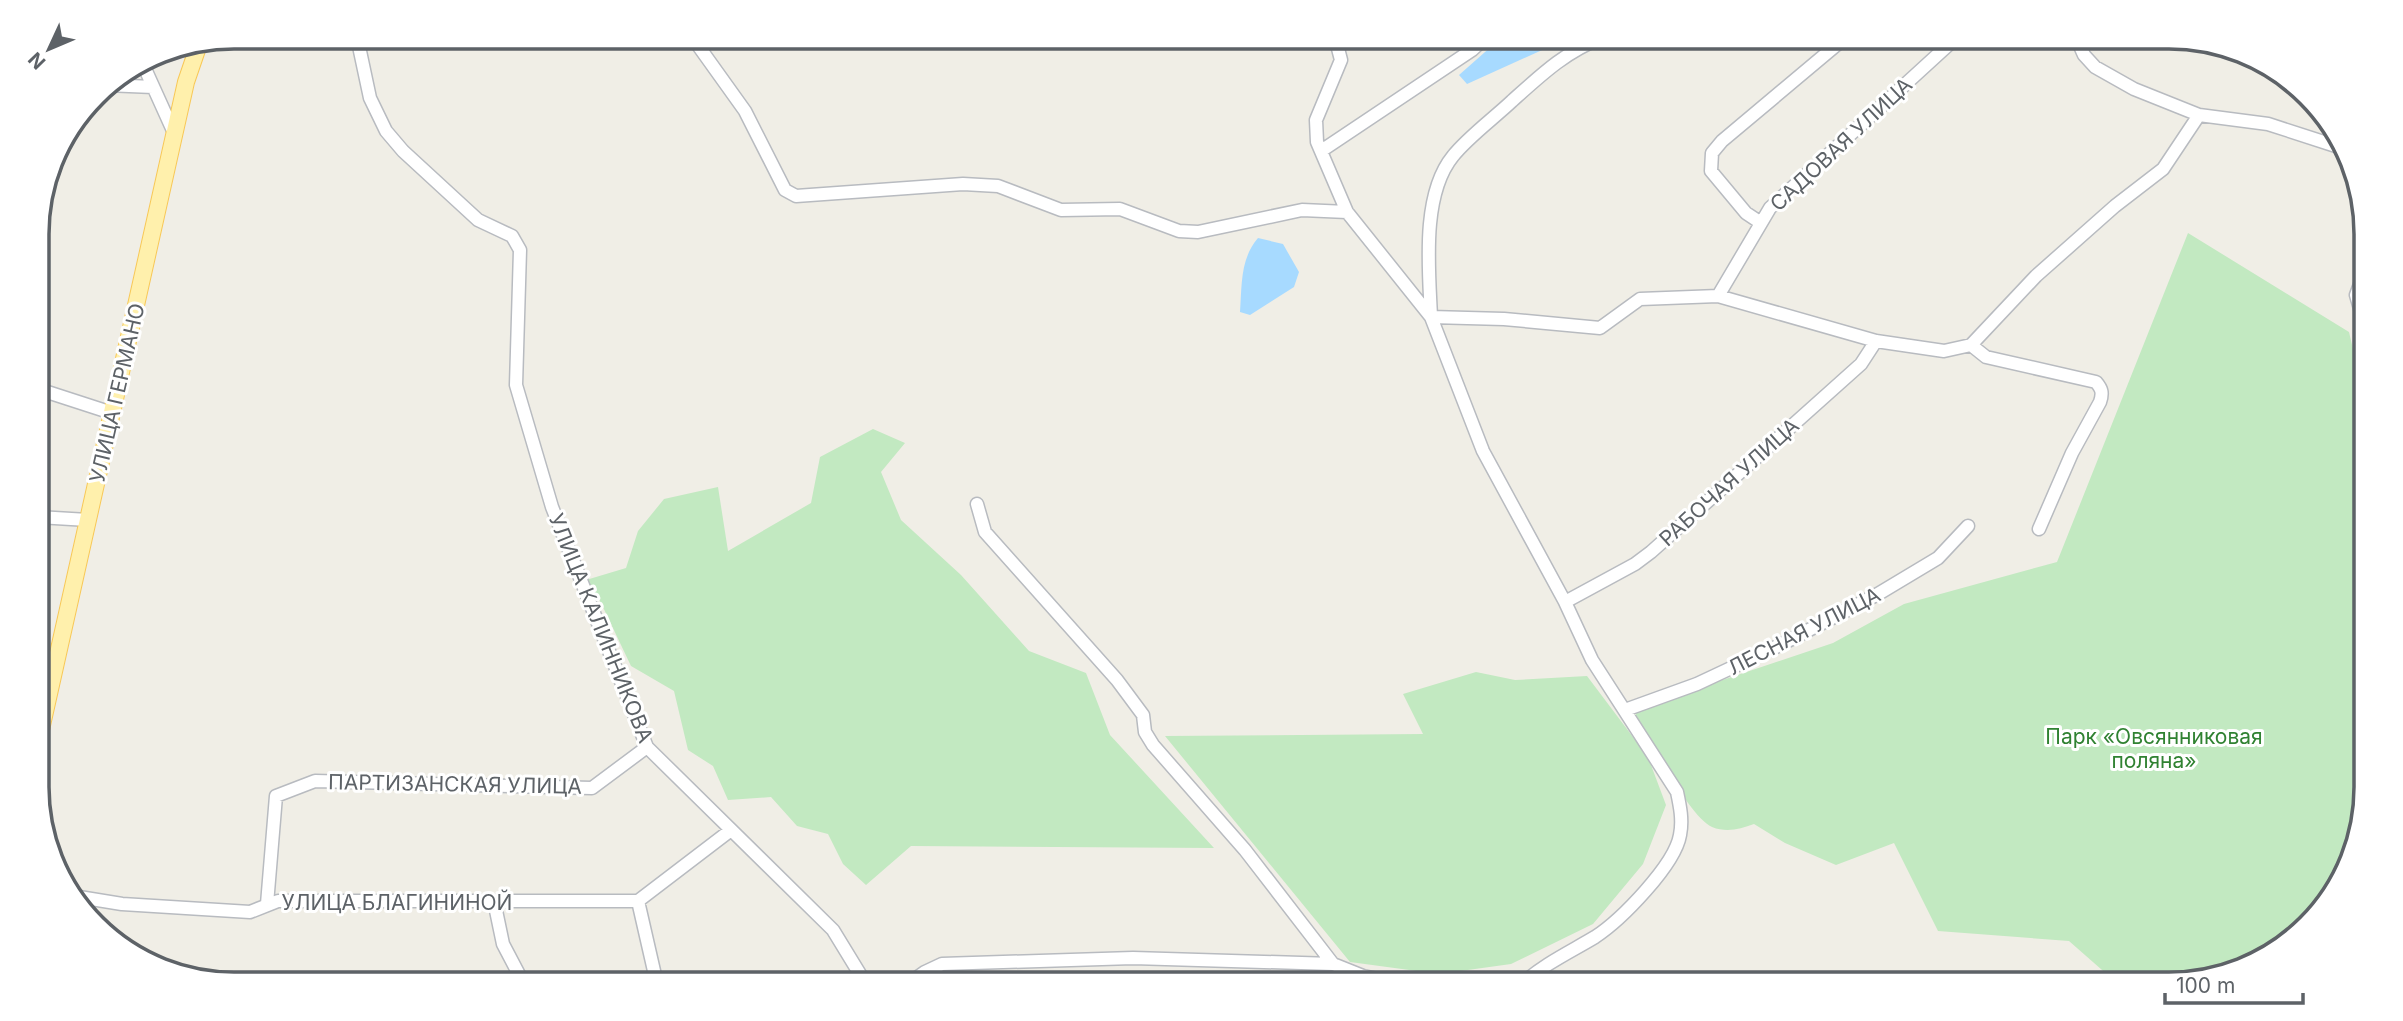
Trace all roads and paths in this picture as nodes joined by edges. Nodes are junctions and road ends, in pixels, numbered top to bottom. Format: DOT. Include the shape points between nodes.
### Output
graph roads {
  1 [pos="360,49"];
  2 [pos="701,49"];
  3 [pos="1338,49"];
  4 [pos="1473,49"];
  5 [pos="1576,49"];
  6 [pos="1832,49"];
  7 [pos="1944,49"];
  8 [pos="2081,49"];
  9 [pos="196,54"];
  10 [pos="146,71"];
  11 [pos="124,86"];
  12 [pos="153,87"];
  13 [pos="2199,115"];
  14 [pos="175,135"];
  15 [pos="2331,144"];
  16 [pos="1321,151"];
  17 [pos="1347,212"];
  18 [pos="1761,223"];
  19 [pos="1718,296"];
  20 [pos="1431,317"];
  21 [pos="1876,341"];
  22 [pos="1971,345"];
  23 [pos="49,393"];
  24 [pos="112,413"];
  25 [pos="977,504"];
  26 [pos="49,518"];
  27 [pos="88,520"];
  28 [pos="1968,526"];
  29 [pos="2039,529"];
  30 [pos="1565,602"];
  31 [pos="49,694"];
  32 [pos="1625,710"];
  33 [pos="647,747"];
  34 [pos="732,830"];
  35 [pos="86,898"];
  36 [pos="494,901"];
  37 [pos="638,901"];
  38 [pos="267,904"];
  39 [pos="1333,964"];
  40 [pos="518,972"];
  41 [pos="654,972"];
  42 [pos="859,972"];
  43 [pos="928,972"];
  44 [pos="1353,972"];
  45 [pos="1536,972"];
  1 -- 33 [label="street, УЛИЦА КАЛИННИКОВА" via="370,98 386,131 478,220 512,236 520,250 516,385 552,508"];
  2 -- 17 [label="street" via="745,111 785,190 796,196 963,184 998,186 1061,210 1120,209 1179,232 1301,210"];
  3 -- 16 [label="street" via="1341,60 1316,120"];
  4 -- 16 [label="street"];
  5 -- 20 [label="street" via="1452,156 1437,189 1428,235"];
  6 -- 18 [label="street" via="1712,153 1711,171 1746,213"];
  7 -- 18 [label="street, САДОВАЯ УЛИЦА" via="1770,208"];
  8 -- 13 [label="street" via="2095,67 2134,89"];
  9 -- 14 [label="main road, УЛИЦА ГЕРМАНО"];
  10 -- 12 [label="street"];
  11 -- 12 [label="street"];
  12 -- 14 [label="street"];
  13 -- 15 [label="street" via="2268,124"];
  13 -- 22 [label="street" via="2163,169 2036,276"];
  14 -- 24 [label="main road, УЛИЦА ГЕРМАНО"];
  16 -- 17 [label="street"];
  17 -- 20 [label="street"];
  18 -- 19 [label="street, САДОВАЯ УЛИЦА"];
  19 -- 20 [label="street" via="1640,299 1600,328"];
  19 -- 21 [label="street"];
  20 -- 30 [label="street" via="1483,451"];
  21 -- 22 [label="street" via="1944,351"];
  21 -- 30 [label="street, РАБОЧАЯ УЛИЦА" via="1861,364 1651,552"];
  22 -- 29 [label="street" via="1986,357 2096,382 2101,388 2100,402"];
  23 -- 24 [label="street"];
  24 -- 27 [label="main road, УЛИЦА ГЕРМАНО"];
  25 -- 39 [label="street" via="985,532 1117,680 1143,715 1153,745 1245,850"];
  26 -- 27 [label="street"];
  27 -- 31 [label="main road, УЛИЦА ГЕРМАНО"];
  28 -- 32 [label="street, ЛЕСНАЯ УЛИЦА" via="1938,558 1878,594 1697,684"];
  30 -- 32 [label="street" via="1592,660"];
  32 -- 45 [label="street" via="1678,792 1680,836 1653,882 1611,924"];
  33 -- 34 [label="street, УЛИЦА КАЛИННИКОВА"];
  33 -- 38 [label="street, ПАРТИЗАНСКАЯ УЛИЦА" via="592,788 315,781 276,796"];
  34 -- 37 [label="street"];
  34 -- 42 [label="street, УЛИЦА КАЛИННИКОВА" via="833,930"];
  35 -- 38 [label="street, УЛИЦА БЛАГИНИНОЙ" via="250,912"];
  36 -- 37 [label="street, УЛИЦА БЛАГИНИНОЙ"];
  36 -- 38 [label="street, УЛИЦА БЛАГИНИНОЙ"];
  36 -- 40 [label="street" via="503,944"];
  37 -- 41 [label="street"];
  39 -- 43 [label="street" via="1133,958 942,964"];
  39 -- 44 [label="street"];
}
